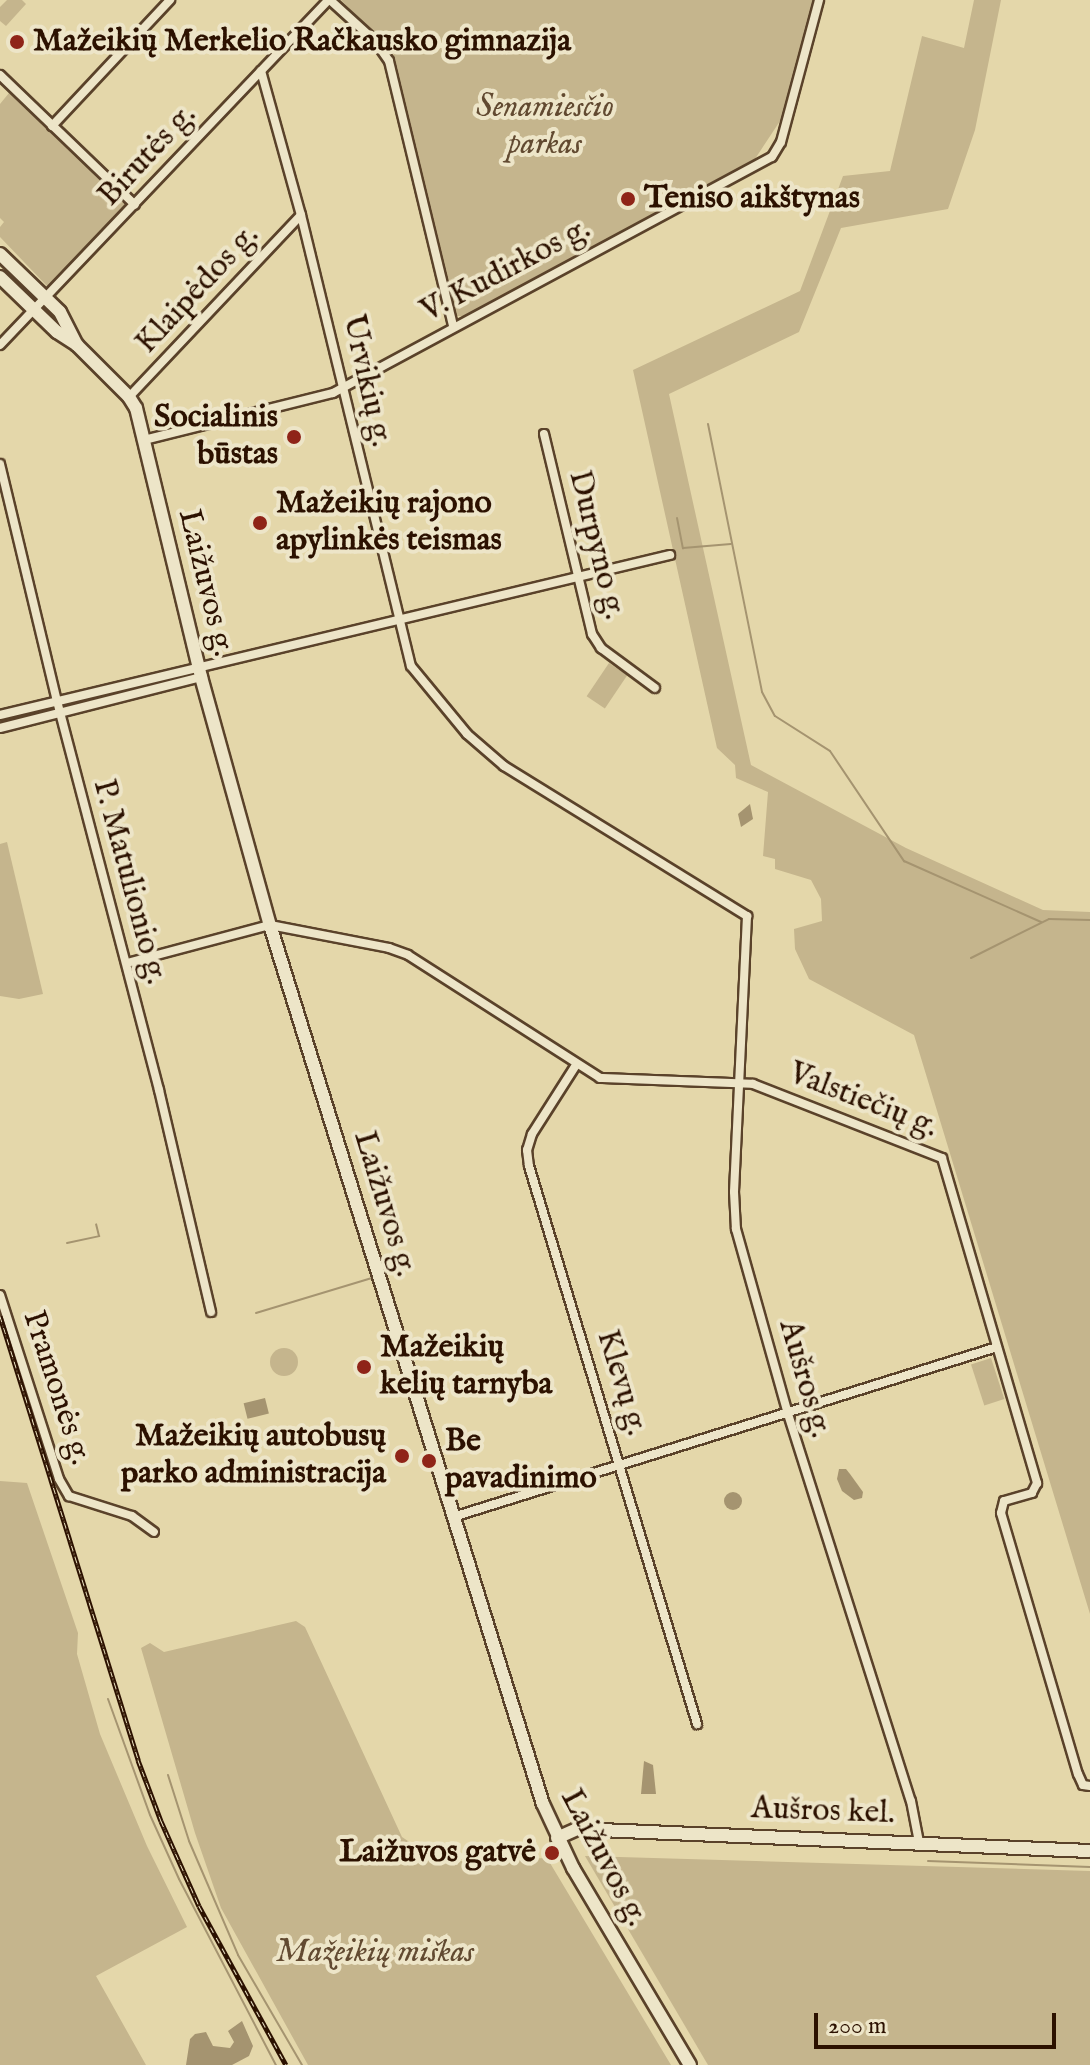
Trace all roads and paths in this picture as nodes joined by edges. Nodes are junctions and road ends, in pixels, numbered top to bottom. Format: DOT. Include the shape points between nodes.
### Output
graph roads {
  1 [pos="170,0"];
  2 [pos="330,0"];
  3 [pos="819,0"];
  4 [pos="261,71"];
  5 [pos="0,75"];
  6 [pos="52,126"];
  7 [pos="135,205"];
  8 [pos="301,215"];
  9 [pos="0,254"];
  10 [pos="0,277"];
  11 [pos="46,298"];
  12 [pos="35,310"];
  13 [pos="453,326"];
  14 [pos="0,345"];
  15 [pos="77,345"];
  16 [pos="343,387"];
  17 [pos="129,397"];
  18 [pos="544,434"];
  19 [pos="144,440"];
  20 [pos="0,464"];
  21 [pos="670,555"];
  22 [pos="577,578"];
  23 [pos="397,618"];
  24 [pos="200,671"];
  25 [pos="655,688"];
  26 [pos="57,701"];
  27 [pos="60,713"];
  28 [pos="0,715"];
  29 [pos="0,728"];
  30 [pos="747,916"];
  31 [pos="270,925"];
  32 [pos="127,963"];
  33 [pos="576,1065"];
  34 [pos="738,1082"];
  35 [pos="0,1295"];
  36 [pos="211,1312"];
  37 [pos="997,1347"];
  38 [pos="788,1414"];
  39 [pos="621,1465"];
  40 [pos="453,1517"];
  41 [pos="154,1532"];
  42 [pos="697,1724"];
  43 [pos="1090,1786"];
  44 [pos="557,1838"];
  45 [pos="919,1842"];
  46 [pos="1090,1851"];
  47 [pos="690,2065"];
  1 -- 6 [label="street"];
  2 -- 4 [label="street, Birutės g."];
  2 -- 13 [label="street" via="389,61"];
  3 -- 13 [label="street, V. Kudirkos g." via="781,142 772,157"];
  4 -- 7 [label="street, Birutės g."];
  4 -- 8 [label="street, Urvikių g."];
  5 -- 6 [label="street"];
  6 -- 7 [label="street"];
  7 -- 11 [label="street, Birutės g."];
  8 -- 16 [label="street, Urvikių g."];
  8 -- 17 [label="street, Klaipėdos g."];
  9 -- 11 [label="main road"];
  10 -- 12 [label="main road"];
  11 -- 12 [label="street, Birutės g."];
  11 -- 15 [label="main road" via="69,325"];
  12 -- 14 [label="street, Birutės g."];
  12 -- 15 [label="main road"];
  13 -- 16 [label="street, V. Kudirkos g."];
  15 -- 17 [label="main road, Laižuvos g."];
  16 -- 19 [label="street, V. Kudirkos g."];
  16 -- 23 [label="street, Urvikių g."];
  17 -- 19 [label="main road, Laižuvos g."];
  18 -- 22 [label="street, Durpyno g."];
  19 -- 24 [label="main road, Laižuvos g."];
  20 -- 26 [label="street, P. Matulionio g."];
  21 -- 22 [label="street"];
  22 -- 23 [label="street"];
  22 -- 25 [label="street, Durpyno g." via="601,648"];
  23 -- 24 [label="street"];
  23 -- 30 [label="street, Urvikių g." via="411,666 485,751"];
  24 -- 26 [label="street"];
  24 -- 27 [label="street"];
  24 -- 31 [label="main road, Laižuvos g."];
  26 -- 27 [label="street, P. Matulionio g."];
  26 -- 28 [label="street"];
  27 -- 29 [label="street"];
  27 -- 32 [label="street, P. Matulionio g."];
  30 -- 34 [label="street, Aušros g."];
  31 -- 32 [label="street"];
  31 -- 33 [label="street, Valstiečių g." via="408,955"];
  31 -- 40 [label="main road, Laižuvos g."];
  32 -- 36 [label="street, P. Matulionio g."];
  33 -- 34 [label="street, Valstiečių g." via="600,1078"];
  33 -- 39 [label="street, Klevų g." via="527,1150"];
  34 -- 37 [label="street, Valstiečių g." via="942,1158"];
  34 -- 38 [label="street, Aušros g." via="736,1229"];
  35 -- 41 [label="street, Pramonės g." via="69,1496 119,1510"];
  37 -- 38 [label="street"];
  37 -- 43 [label="street, Valstiečių g." via="1037,1483 1032,1493 1004,1501 1001,1513 1078,1774 1083,1785"];
  38 -- 39 [label="street"];
  38 -- 45 [label="street, Aušros g." via="911,1801"];
  39 -- 40 [label="street"];
  39 -- 42 [label="street, Klevų g."];
  40 -- 44 [label="main road, Laižuvos g."];
  44 -- 45 [label="main road, Aušros kel." via="577,1829"];
  44 -- 47 [label="main road, Laižuvos g."];
  45 -- 46 [label="main road, Aušros kel."];
}
